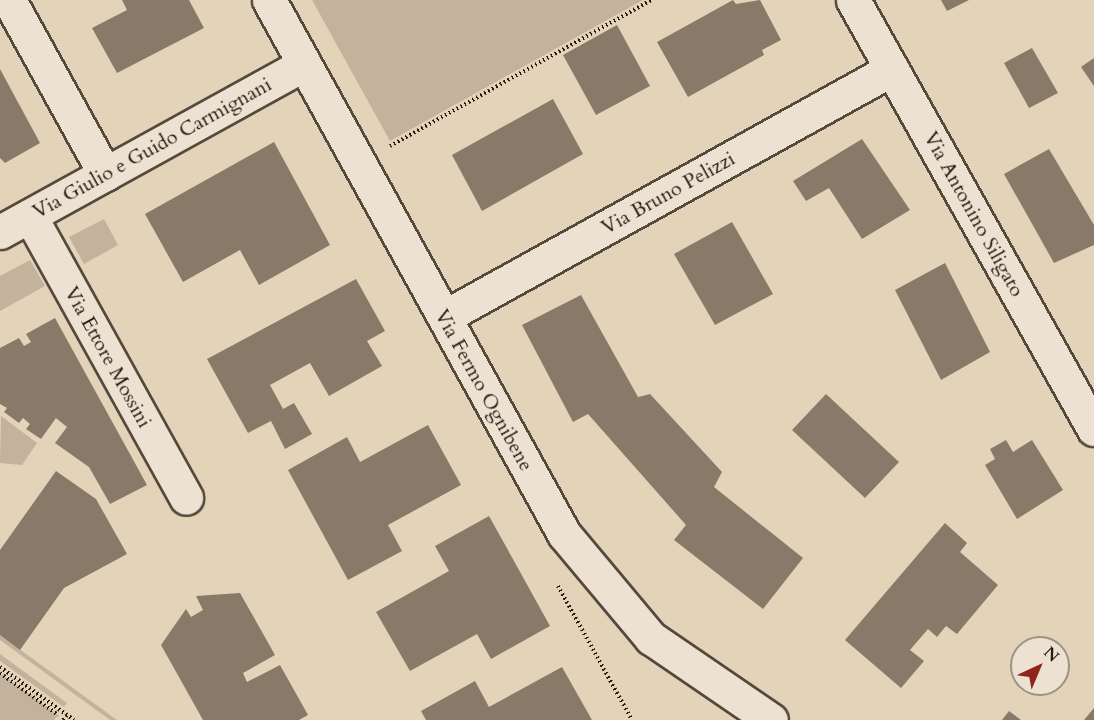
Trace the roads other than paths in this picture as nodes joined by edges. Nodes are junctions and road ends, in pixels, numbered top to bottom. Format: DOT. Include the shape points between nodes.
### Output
graph roads {
  1 [pos="9,0"];
  2 [pos="269,0"];
  3 [pos="853,0"];
  4 [pos="304,64"];
  5 [pos="892,69"];
  6 [pos="105,174"];
  7 [pos="30,216"];
  8 [pos="0,232"];
  9 [pos="444,317"];
  10 [pos="1094,429"];
  11 [pos="186,498"];
  12 [pos="771,720"];
  1 -- 6 [label="street"];
  2 -- 4 [label="street, Via Fermo Ognibene"];
  3 -- 5 [label="street, Via Antonino Siligato"];
  4 -- 6 [label="street, Via Giulio e Guido Carmignani"];
  4 -- 9 [label="street, Via Fermo Ognibene"];
  5 -- 9 [label="street, Via Bruno Pelizzi"];
  5 -- 10 [label="street, Via Antonino Siligato"];
  6 -- 7 [label="street, Via Giulio e Guido Carmignani"];
  7 -- 8 [label="street, Via Giulio e Guido Carmignani"];
  7 -- 11 [label="street, Via Ettore Mossini"];
  9 -- 12 [label="street, Via Fermo Ognibene" via="564,534 651,638"];
}
